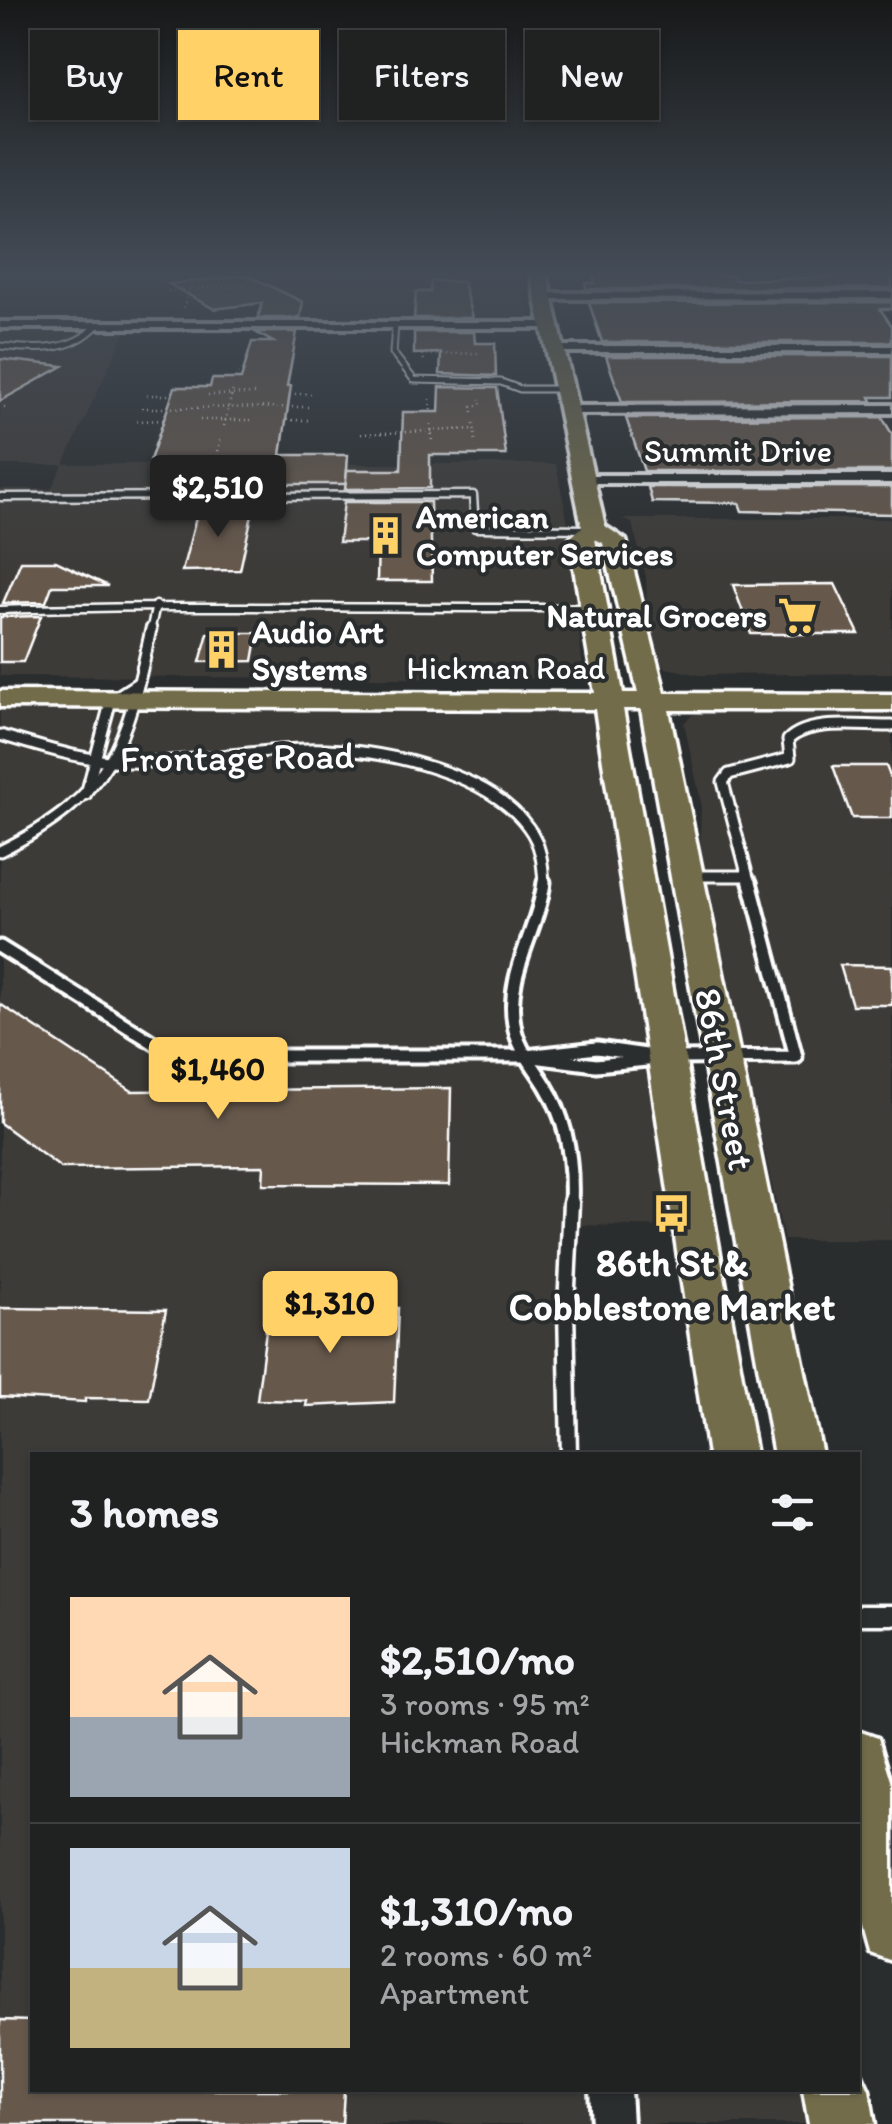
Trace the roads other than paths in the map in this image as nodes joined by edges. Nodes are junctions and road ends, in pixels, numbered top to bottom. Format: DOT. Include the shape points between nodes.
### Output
graph roads {
  1 [pos="410,373"];
  2 [pos="559,373"];
  3 [pos="562,389"];
  4 [pos="892,409"];
  5 [pos="567,410"];
  6 [pos="892,478"];
  7 [pos="584,479"];
  8 [pos="0,497"];
  9 [pos="594,529"];
  10 [pos="156,605"];
  11 [pos="595,608"];
  12 [pos="0,610"];
  13 [pos="0,680"];
  14 [pos="892,683"];
  15 [pos="128,694"];
  16 [pos="609,694"];
  17 [pos="651,694"];
  18 [pos="0,699"];
  19 [pos="892,702"];
  20 [pos="892,726"];
  21 [pos="0,735"];
  22 [pos="94,760"];
  23 [pos="116,760"];
  24 [pos="85,799"];
  25 [pos="0,851"];
  26 [pos="685,876"];
  27 [pos="747,876"];
  28 [pos="0,947"];
  29 [pos="526,1056"];
  30 [pos="668,1058"];
  31 [pos="721,1058"];
  32 [pos="569,1452"];
  33 [pos="732,1452"];
  34 [pos="797,1452"];
  35 [pos="860,1615"];
  36 [pos="892,1615"];
  37 [pos="860,1766"];
  38 [pos="892,1932"];
  39 [pos="610,2092"];
  40 [pos="836,2092"];
  41 [pos="612,2124"];
  42 [pos="842,2124"];
  1 -- 3 [label="lane" via="418,382"];
  2 -- 3 [label="main road"];
  3 -- 5 [label="main road"];
  4 -- 5 [label="street"];
  5 -- 7 [label="main road"];
  6 -- 7 [label="street, Summit Drive"];
  7 -- 9 [label="main road"];
  8 -- 9 [label="lane" via="473,495 475,528"];
  9 -- 11 [label="main road, 86th Street" via="581,539"];
  9 -- 17 [label="main road, 86th Street" via="614,540"];
  10 -- 11 [label="lane"];
  10 -- 12 [label="lane"];
  10 -- 15 [label="lane"];
  11 -- 16 [label="main road, 86th Street"];
  13 -- 15 [label="main road, Hickman Road"];
  14 -- 17 [label="main road, Hickman Road"];
  15 -- 16 [label="main road, Hickman Road"];
  15 -- 18 [label="main road, Hickman Road"];
  15 -- 22 [label="lane"];
  15 -- 23 [label="lane"];
  16 -- 17 [label="main road, Hickman Road"];
  16 -- 30 [label="main road, 86th Street"];
  17 -- 19 [label="main road, Hickman Road"];
  17 -- 26 [label="main road, 86th Street"];
  20 -- 27 [label="lane" via="806,730 788,740 790,758 729,774 723,782"];
  21 -- 22 [label="lane, Frontage Road"];
  22 -- 23 [label="lane, Frontage Road"];
  22 -- 24 [label="lane"];
  23 -- 24 [label="lane"];
  23 -- 29 [label="lane, Frontage Road" via="348,751 454,777 508,805 527,825 543,866 544,884 514,977 513,1024"];
  24 -- 25 [label="lane" via="46,831"];
  26 -- 27 [label="lane"];
  26 -- 31 [label="main road, 86th Street"];
  27 -- 31 [label="lane" via="796,1057"];
  28 -- 29 [label="lane" via="175,1056"];
  29 -- 30 [label="lane" via="558,1064"];
  29 -- 32 [label="lane, Frontage Road" via="548,1089 570,1148"];
  30 -- 31 [label="lane"];
  30 -- 33 [label="main road, 86th Street"];
  31 -- 34 [label="main road, 86th Street"];
  35 -- 36 [label="lane"];
  37 -- 38 [label="main road"];
  39 -- 41 [label="street"];
  40 -- 42 [label="main road"];
}
